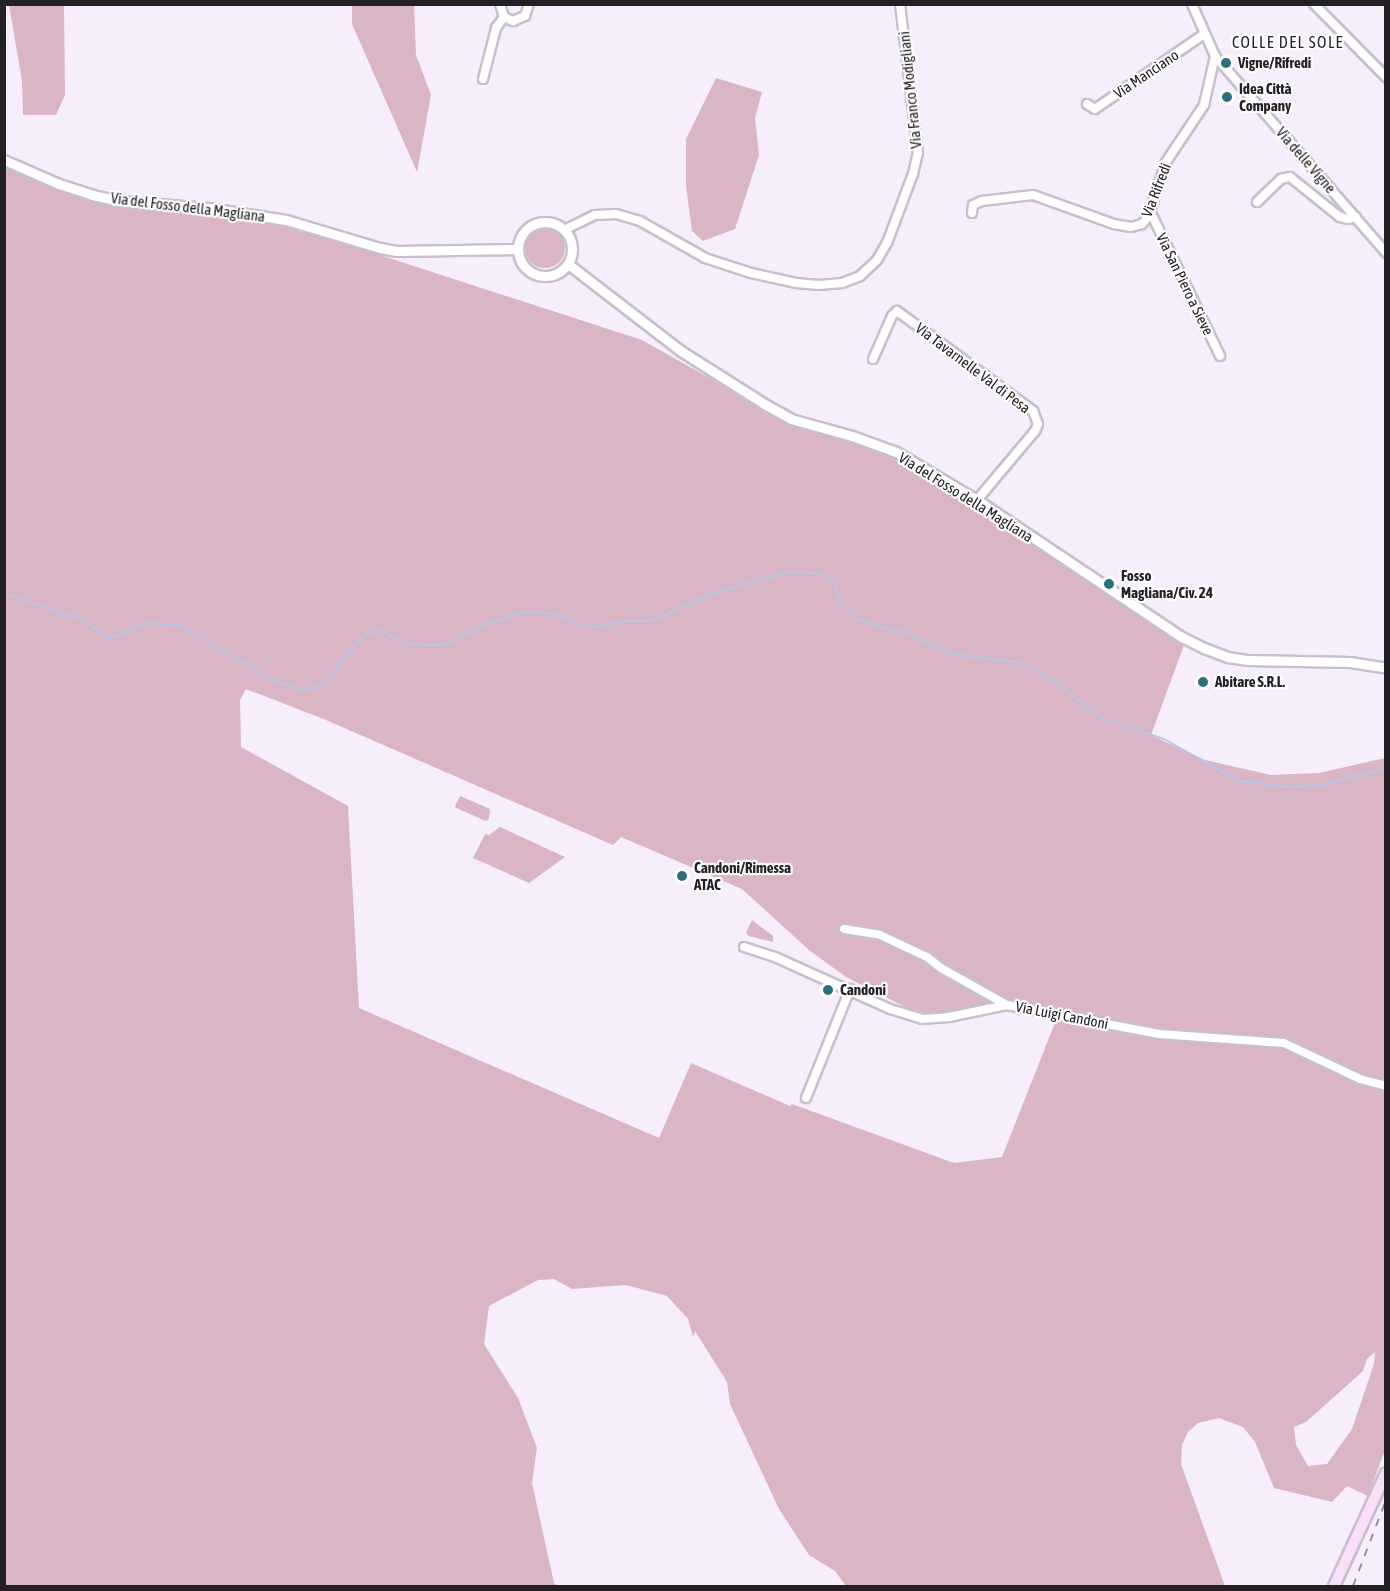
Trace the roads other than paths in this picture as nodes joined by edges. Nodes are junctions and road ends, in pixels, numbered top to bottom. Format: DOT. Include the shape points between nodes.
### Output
graph roads {
  1 [pos="500,4"];
  2 [pos="529,4"];
  3 [pos="900,4"];
  4 [pos="1192,4"];
  5 [pos="1314,4"];
  6 [pos="504,17"];
  7 [pos="1204,34"];
  8 [pos="1215,56"];
  9 [pos="1386,77"];
  10 [pos="483,79"];
  11 [pos="1087,104"];
  12 [pos="4,160"];
  13 [pos="1257,201"];
  14 [pos="1150,211"];
  15 [pos="972,213"];
  16 [pos="1356,217"];
  17 [pos="564,230"];
  18 [pos="518,249"];
  19 [pos="1386,253"];
  20 [pos="568,264"];
  21 [pos="1220,356"];
  22 [pos="873,359"];
  23 [pos="977,500"];
  24 [pos="1386,668"];
  25 [pos="844,929"];
  26 [pos="744,946"];
  27 [pos="850,989"];
  28 [pos="1006,1005"];
  29 [pos="1386,1086"];
  30 [pos="806,1098"];
  31 [pos="1386,1473"];
  32 [pos="1334,1587"];
  1 -- 6 [label="street"];
  2 -- 6 [label="street" via="521,19"];
  3 -- 17 [label="street, Via Franco Modigliani" via="918,153 887,243 877,260 860,276 842,284 819,285 751,273 705,258 640,221 616,214 595,215"];
  4 -- 7 [label="street, Via delle Vigne"];
  5 -- 9 [label="street"];
  6 -- 10 [label="street" via="496,28"];
  7 -- 8 [label="street, Via delle Vigne"];
  7 -- 11 [label="street, Via Manciano" via="1095,109"];
  8 -- 14 [label="street, Via Rifredi" via="1204,105 1166,162"];
  8 -- 16 [label="street, Via delle Vigne"];
  12 -- 18 [label="street, Via del Fosso della Magliana" via="92,195 286,220 397,251"];
  13 -- 16 [label="street" via="1281,179 1290,177 1340,217"];
  14 -- 15 [label="street, Via Rifredi" via="1142,224 1127,227 1034,195 977,202"];
  14 -- 21 [label="street, Via San Piero a Sieve"];
  16 -- 19 [label="street, Via delle Vigne"];
  17 -- 18 [label="street" via="549,222 539,222 524,231"];
  17 -- 20 [label="street" via="572,245"];
  18 -- 20 [label="street" via="524,266 538,275 554,274"];
  20 -- 23 [label="street, Via del Fosso della Magliana" via="681,351 766,405 791,419 896,452"];
  22 -- 23 [label="street, Via Tavarnelle Val di Pesa" via="897,311 1033,411 1038,424 1035,431"];
  23 -- 24 [label="street, Via del Fosso della Magliana" via="1204,648 1248,660 1350,662"];
  25 -- 28 [label="street" via="880,935 927,957"];
  26 -- 27 [label="street, Via Luigi Candoni"];
  27 -- 28 [label="street, Via Luigi Candoni" via="890,1009 922,1019"];
  27 -- 30 [label="street"];
  28 -- 29 [label="street, Via Luigi Candoni" via="1159,1034 1284,1043 1360,1079"];
  31 -- 32 [label="main road"];
}
